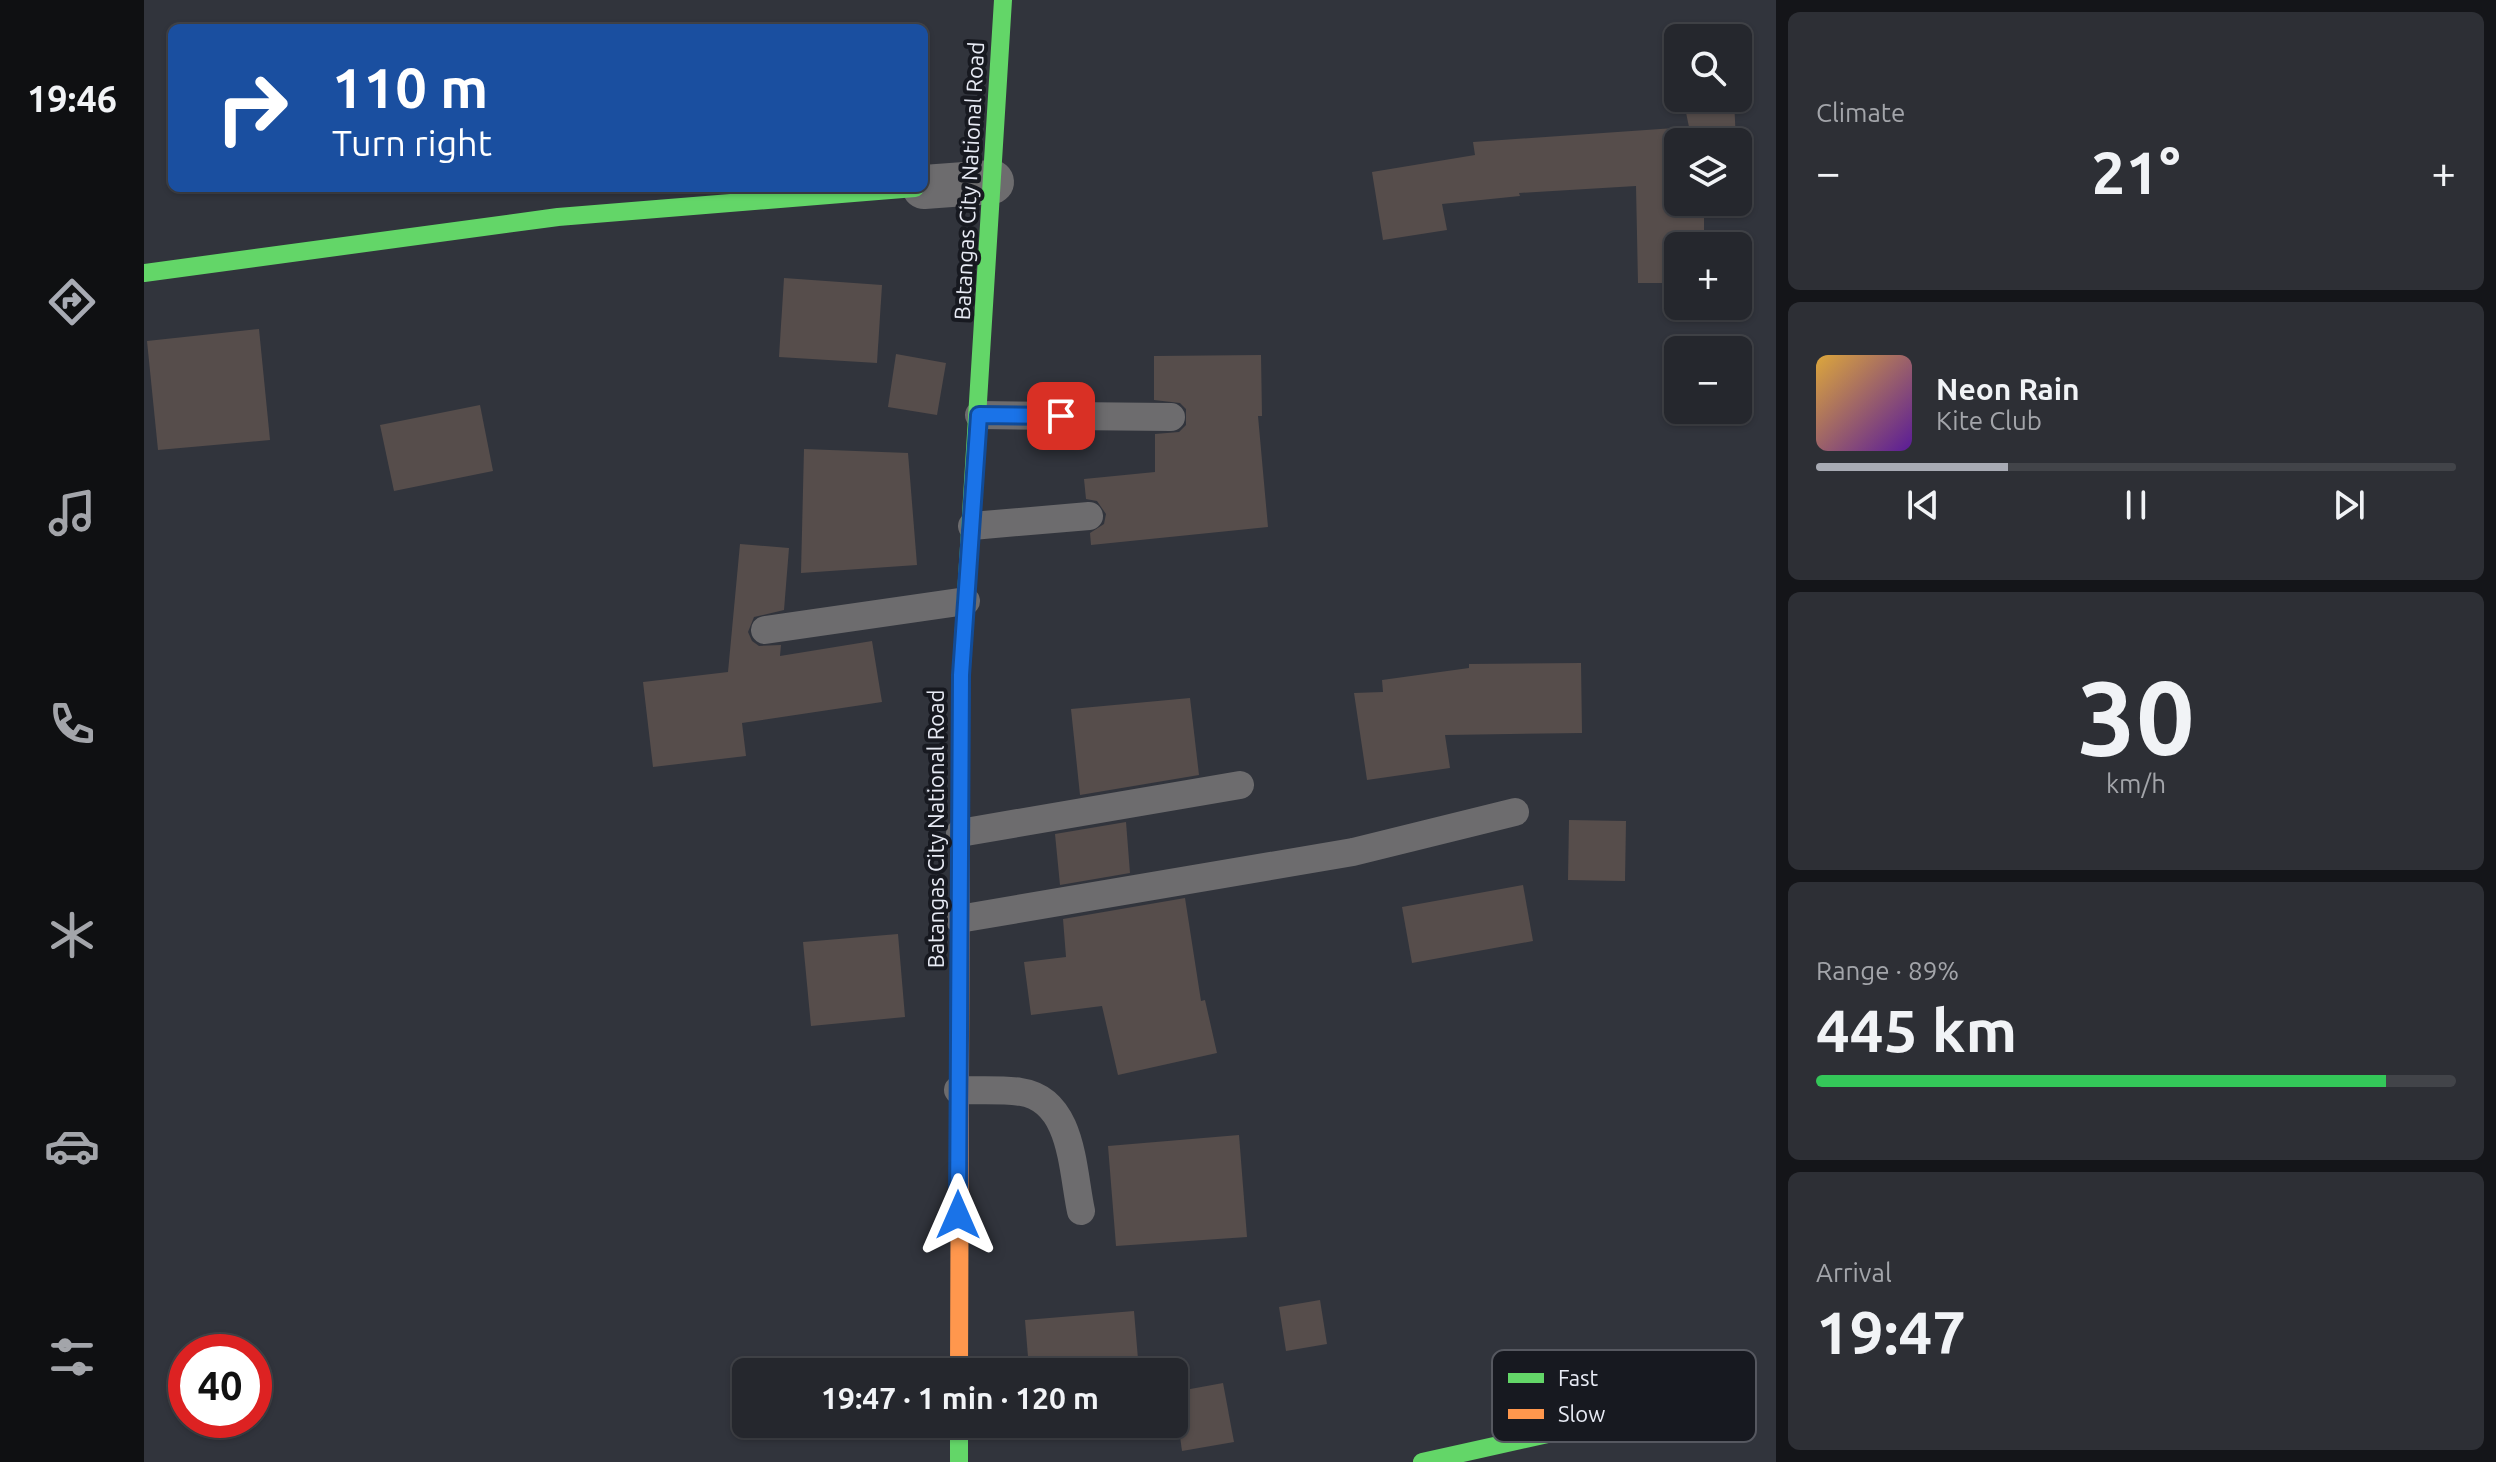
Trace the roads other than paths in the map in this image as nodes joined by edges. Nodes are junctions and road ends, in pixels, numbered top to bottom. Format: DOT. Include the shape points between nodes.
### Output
graph roads {
  1 [pos="1003,0"];
  2 [pos="992,182"];
  3 [pos="928,187"];
  4 [pos="866,192"];
  5 [pos="144,273"];
  6 [pos="979,415"];
  7 [pos="1171,417"];
  8 [pos="1089,516"];
  9 [pos="972,526"];
  10 [pos="966,601"];
  11 [pos="765,630"];
  12 [pos="1240,785"];
  13 [pos="1515,812"];
  14 [pos="960,833"];
  15 [pos="959,919"];
  16 [pos="958,1090"];
  17 [pos="1081,1211"];
  18 [pos="959,1358"];
  19 [pos="959,1438"];
  20 [pos="1512,1442"];
  21 [pos="959,1462"];
  22 [pos="1422,1462"];
  1 -- 2 [label="street, Batangas City National Road"];
  2 -- 3 [label="street"];
  2 -- 6 [label="street, Batangas City National Road"];
  4 -- 5 [label="street" via="558,217"];
  6 -- 7 [label="lane"];
  6 -- 9 [label="street, Batangas City National Road"];
  8 -- 9 [label="lane"];
  9 -- 10 [label="street, Batangas City National Road"];
  10 -- 11 [label="lane"];
  10 -- 14 [label="street, Batangas City National Road"];
  12 -- 14 [label="lane"];
  13 -- 15 [label="lane" via="1353,852"];
  14 -- 15 [label="street, Batangas City National Road"];
  15 -- 16 [label="street, Batangas City National Road"];
  16 -- 17 [label="lane" via="1021,1092 1050,1104 1061,1119"];
  16 -- 18 [label="street, Batangas City National Road"];
  19 -- 21 [label="street"];
  20 -- 22 [label="street"];
}
